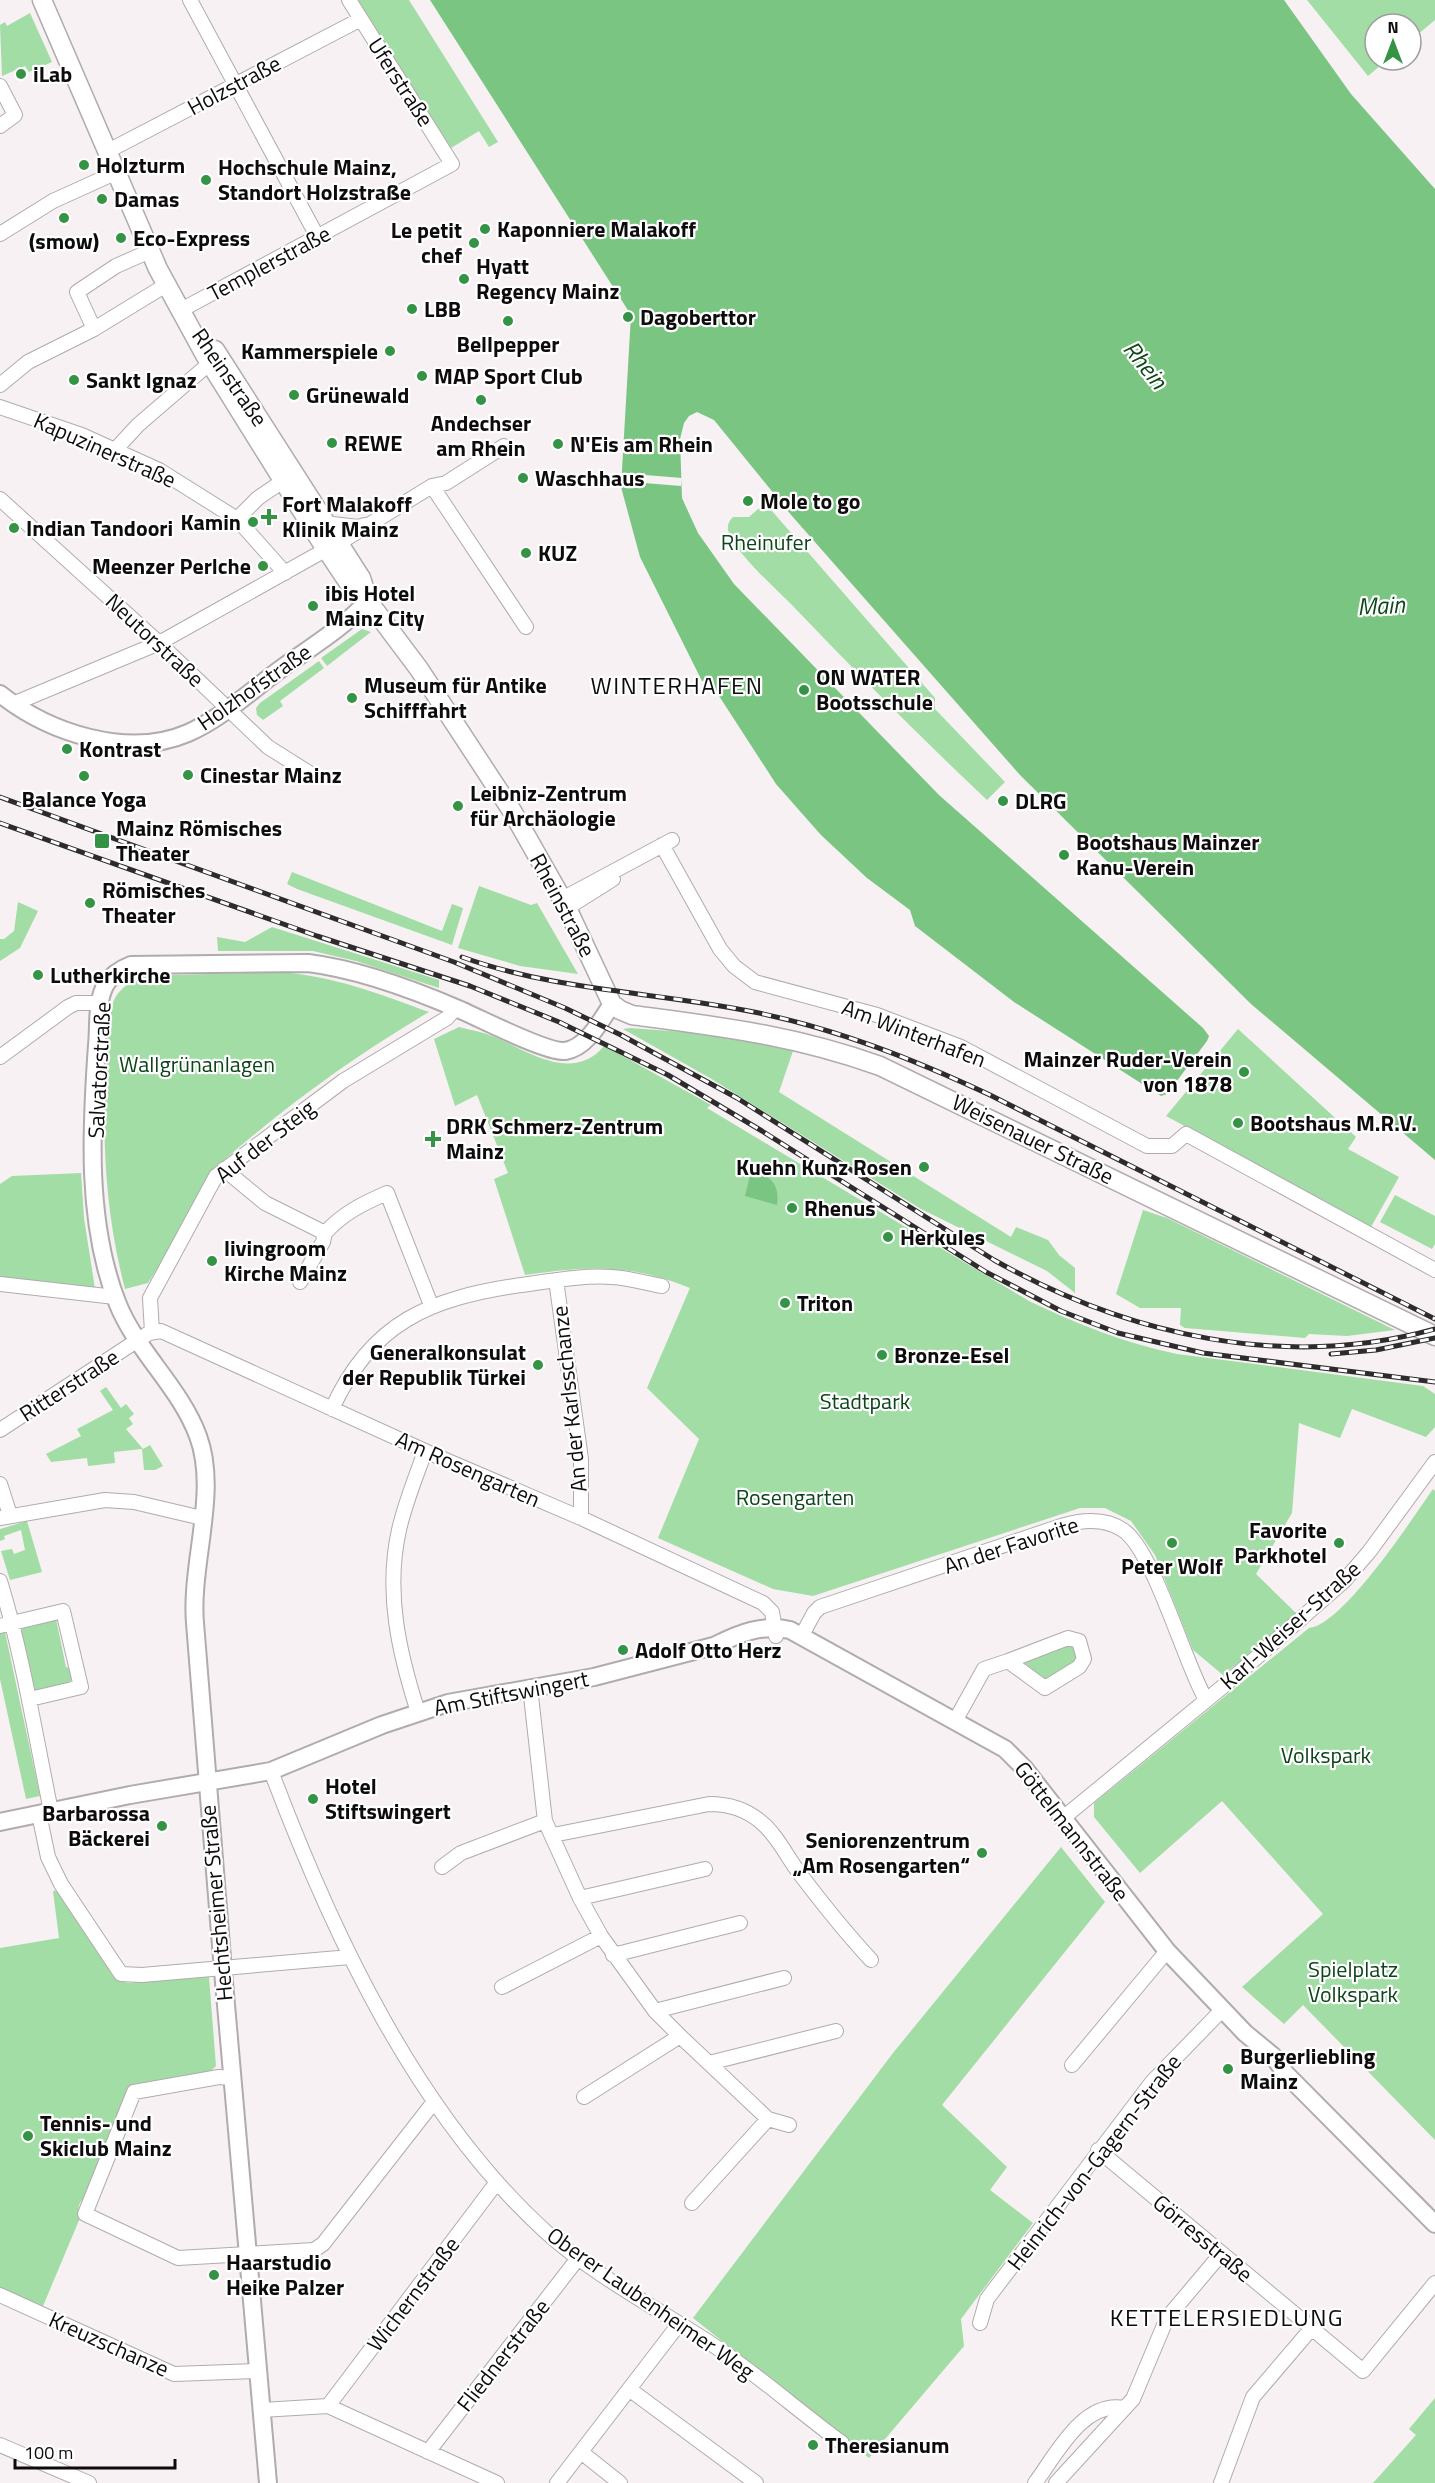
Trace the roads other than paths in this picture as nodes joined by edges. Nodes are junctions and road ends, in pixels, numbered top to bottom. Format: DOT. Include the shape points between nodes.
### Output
graph roads {
  1 [pos="42,0"];
  2 [pos="190,0"];
  3 [pos="349,0"];
  4 [pos="361,19"];
  5 [pos="235,84"];
  6 [pos="0,86"];
  7 [pos="0,126"];
  8 [pos="108,151"];
  9 [pos="452,164"];
  10 [pos="117,172"];
  11 [pos="0,234"];
  12 [pos="318,238"];
  13 [pos="150,251"];
  14 [pos="166,285"];
  15 [pos="181,310"];
  16 [pos="94,329"];
  17 [pos="210,363"];
  18 [pos="0,385"];
  19 [pos="0,407"];
  20 [pos="504,446"];
  21 [pos="115,450"];
  22 [pos="283,481"];
  23 [pos="432,486"];
  24 [pos="0,499"];
  25 [pos="237,519"];
  26 [pos="324,523"];
  27 [pos="373,523"];
  28 [pos="328,549"];
  29 [pos="285,573"];
  30 [pos="368,600"];
  31 [pos="526,627"];
  32 [pos="159,643"];
  33 [pos="0,683"];
  34 [pos="12,699"];
  35 [pos="228,709"];
  36 [pos="314,776"];
  37 [pos="564,904"];
  38 [pos="100,1003"];
  39 [pos="612,1004"];
  40 [pos="456,1008"];
  41 [pos="0,1057"];
  42 [pos="224,1169"];
  43 [pos="326,1233"];
  44 [pos="1435,1270"];
  45 [pos="556,1280"];
  46 [pos="300,1282"];
  47 [pos="0,1284"];
  48 [pos="662,1286"];
  49 [pos="115,1297"];
  50 [pos="431,1305"];
  51 [pos="145,1336"];
  52 [pos="1435,1336"];
  53 [pos="332,1409"];
  54 [pos="0,1430"];
  55 [pos="425,1451"];
  56 [pos="1435,1462"];
  57 [pos="1430,1476"];
  58 [pos="0,1484"];
  59 [pos="5,1517"];
  60 [pos="202,1518"];
  61 [pos="581,1518"];
  62 [pos="0,1581"];
  63 [pos="6,1625"];
  64 [pos="776,1631"];
  65 [pos="801,1637"];
  66 [pos="1008,1661"];
  67 [pos="530,1687"];
  68 [pos="30,1699"];
  69 [pos="1206,1700"];
  70 [pos="418,1712"];
  71 [pos="955,1721"];
  72 [pos="271,1771"];
  73 [pos="206,1782"];
  74 [pos="45,1812"];
  75 [pos="1063,1818"];
  76 [pos="545,1821"];
  77 [pos="0,1822"];
  78 [pos="552,1835"];
  79 [pos="442,1867"];
  80 [pos="705,1869"];
  81 [pos="580,1898"];
  82 [pos="740,1923"];
  83 [pos="601,1936"];
  84 [pos="1167,1951"];
  85 [pos="613,1955"];
  86 [pos="350,1957"];
  87 [pos="871,1960"];
  88 [pos="222,1967"];
  89 [pos="784,1978"];
  90 [pos="502,1987"];
  91 [pos="1222,2010"];
  92 [pos="655,2011"];
  93 [pos="837,2031"];
  94 [pos="680,2036"];
  95 [pos="710,2063"];
  96 [pos="1072,2065"];
  97 [pos="232,2078"];
  98 [pos="584,2097"];
  99 [pos="433,2103"];
  100 [pos="768,2119"];
  101 [pos="789,2125"];
  102 [pos="1098,2150"];
  103 [pos="497,2182"];
  104 [pos="692,2203"];
  105 [pos="1435,2224"];
  106 [pos="248,2253"];
  107 [pos="1221,2254"];
  108 [pos="579,2257"];
  109 [pos="1435,2283"];
  110 [pos="0,2295"];
  111 [pos="980,2323"];
  112 [pos="678,2324"];
  113 [pos="1311,2329"];
  114 [pos="258,2371"];
  115 [pos="629,2389"];
  116 [pos="328,2406"];
  117 [pos="1124,2409"];
  118 [pos="262,2410"];
  119 [pos="842,2443"];
  120 [pos="0,2445"];
  121 [pos="428,2452"];
  122 [pos="582,2452"];
  123 [pos="89,2483"];
  124 [pos="268,2483"];
  125 [pos="498,2483"];
  126 [pos="557,2483"];
  127 [pos="620,2483"];
  128 [pos="756,2483"];
  129 [pos="1035,2483"];
  130 [pos="1056,2483"];
  131 [pos="1221,2483"];
  1 -- 8 [label="main road, Rheinstraße"];
  2 -- 5 [label="street"];
  3 -- 4 [label="street, Uferstraße"];
  4 -- 5 [label="street, Holzstraße"];
  4 -- 9 [label="street, Uferstraße"];
  5 -- 8 [label="street, Holzstraße"];
  5 -- 12 [label="street"];
  6 -- 7 [label="street" via="15,115"];
  8 -- 10 [label="main road, Rheinstraße"];
  9 -- 12 [label="street, Templerstraße"];
  10 -- 11 [label="street" via="53,201"];
  10 -- 13 [label="main road, Rheinstraße"];
  12 -- 15 [label="street, Templerstraße"];
  13 -- 14 [label="main road, Rheinstraße"];
  13 -- 16 [label="street" via="116,266 76,292"];
  14 -- 15 [label="main road, Rheinstraße"];
  14 -- 16 [label="street"];
  15 -- 17 [label="main road, Rheinstraße"];
  15 -- 26 [label="main road, Rheinstraße" via="228,369"];
  16 -- 18 [label="street" via="28,362"];
  17 -- 21 [label="street" via="166,399"];
  17 -- 22 [label="main road, Rheinstraße"];
  19 -- 21 [label="street, Kapuzinerstraße"];
  20 -- 23 [label="street" via="446,483"];
  21 -- 25 [label="street, Kapuzinerstraße" via="159,470"];
  22 -- 25 [label="street"];
  22 -- 28 [label="main road, Rheinstraße"];
  23 -- 27 [label="street"];
  23 -- 31 [label="street"];
  24 -- 32 [label="street, Neutorstraße"];
  25 -- 29 [label="street, Kapuzinerstraße"];
  26 -- 27 [label="street" via="358,527"];
  26 -- 28 [label="main road, Rheinstraße"];
  27 -- 28 [label="street"];
  28 -- 29 [label="street"];
  28 -- 30 [label="main road, Rheinstraße" via="348,582"];
  29 -- 32 [label="street"];
  30 -- 35 [label="street, Holzhofstraße"];
  30 -- 37 [label="main road, Rheinstraße" via="489,774"];
  32 -- 34 [label="street"];
  32 -- 35 [label="street, Neutorstraße"];
  33 -- 34 [label="street, Holzhofstraße"];
  34 -- 35 [label="street, Holzhofstraße" via="126,742 180,736"];
  35 -- 36 [label="street, Neutorstraße" via="280,757"];
  37 -- 39 [label="main road, Rheinstraße"];
  37 -- 44 [label="street, Am Winterhafen" via="662,845 720,949 755,982 877,1015 961,1047 1147,1146 1173,1146 1186,1134"];
  38 -- 40 [label="street, Salvatorstraße" via="110,979 131,965 274,962 329,966"];
  38 -- 41 [label="street" via="68,1006"];
  38 -- 49 [label="street, Salvatorstraße" via="94,1090 94,1189"];
  39 -- 40 [label="street, Salvatorstraße" via="586,1039 576,1048 563,1051 548,1049"];
  39 -- 52 [label="main road, Weisenauer Straße" via="632,1015 736,1028 827,1047 880,1066"];
  40 -- 42 [label="street, Auf der Steig" via="447,1018 343,1081"];
  42 -- 43 [label="street" via="265,1203"];
  42 -- 51 [label="street, Auf der Steig" via="204,1194 150,1298"];
  43 -- 46 [label="street"];
  43 -- 50 [label="street" via="357,1206 387,1193"];
  45 -- 48 [label="street" via="613,1277"];
  45 -- 50 [label="street" via="474,1293"];
  45 -- 61 [label="street, An der Karlsschanze" via="581,1459"];
  47 -- 49 [label="street"];
  49 -- 51 [label="street, Salvatorstraße"];
  50 -- 53 [label="street" via="376,1343 342,1387"];
  51 -- 53 [label="street, Am Rosengarten" via="165,1332"];
  51 -- 54 [label="street, Ritterstraße"];
  51 -- 60 [label="street, Hechtsheimer Straße" via="198,1435 206,1477"];
  53 -- 55 [label="street, Am Rosengarten"];
  55 -- 61 [label="street, Am Rosengarten"];
  55 -- 70 [label="street" via="398,1533 393,1586 400,1652"];
  56 -- 57 [label="street, Karl-Weiser-Straße"];
  57 -- 69 [label="street, Karl-Weiser-Straße" via="1344,1581"];
  58 -- 59 [label="street"];
  59 -- 60 [label="street" via="105,1500 134,1502"];
  60 -- 73 [label="street, Hechtsheimer Straße" via="194,1607"];
  61 -- 64 [label="street, Am Rosengarten" via="763,1602 772,1612"];
  62 -- 63 [label="street"];
  63 -- 68 [label="street"];
  63 -- 68 [label="street" via="63,1611 81,1687"];
  64 -- 65 [label="street, Göttelmannstraße" via="790,1630"];
  64 -- 67 [label="street, Am Stiftswingert" via="753,1629 716,1645 633,1668"];
  65 -- 69 [label="street, An der Favorite" via="820,1608 1087,1520 1125,1530 1145,1558"];
  65 -- 71 [label="street, Göttelmannstraße"];
  66 -- 66 [label="street" via="1068,1638 1079,1641 1084,1659 1079,1667 1046,1688"];
  66 -- 71 [label="street" via="984,1670"];
  67 -- 70 [label="street, Am Stiftswingert" via="469,1697"];
  67 -- 76 [label="street"];
  68 -- 74 [label="street"];
  69 -- 75 [label="street, Karl-Weiser-Straße"];
  70 -- 72 [label="street, Am Stiftswingert"];
  71 -- 75 [label="street, Göttelmannstraße" via="1009,1753"];
  72 -- 73 [label="street, Am Stiftswingert"];
  72 -- 86 [label="street, Oberer Laubenheimer Weg"];
  73 -- 74 [label="street, Am Stiftswingert"];
  73 -- 88 [label="street, Hechtsheimer Straße"];
  74 -- 77 [label="street, Am Stiftswingert"];
  74 -- 88 [label="street" via="48,1857 121,1974"];
  75 -- 84 [label="street, Göttelmannstraße"];
  76 -- 78 [label="street"];
  76 -- 79 [label="street" via="460,1853"];
  78 -- 81 [label="street"];
  78 -- 87 [label="street" via="709,1804 742,1811 770,1832"];
  80 -- 81 [label="street"];
  81 -- 83 [label="street"];
  82 -- 85 [label="street"];
  83 -- 85 [label="street"];
  83 -- 90 [label="street"];
  84 -- 91 [label="street, Göttelmannstraße"];
  84 -- 96 [label="street"];
  85 -- 92 [label="street"];
  86 -- 88 [label="street"];
  86 -- 99 [label="street, Oberer Laubenheimer Weg"];
  88 -- 97 [label="street, Hechtsheimer Straße"];
  89 -- 92 [label="street"];
  91 -- 102 [label="street, Heinrich-von-Gagern-Straße" via="1152,2082"];
  91 -- 105 [label="street, Göttelmannstraße" via="1273,2056 1286,2074"];
  92 -- 94 [label="street"];
  93 -- 95 [label="street"];
  94 -- 95 [label="street"];
  94 -- 98 [label="street"];
  95 -- 100 [label="street"];
  97 -- 106 [label="street, Hechtsheimer Straße"];
  97 -- 106 [label="street" via="134,2092 85,2214 178,2258"];
  99 -- 103 [label="street, Oberer Laubenheimer Weg"];
  99 -- 106 [label="street" via="323,2244 314,2250"];
  100 -- 101 [label="street"];
  100 -- 104 [label="street"];
  102 -- 107 [label="street, Görresstraße"];
  102 -- 111 [label="street, Heinrich-von-Gagern-Straße" via="987,2299"];
  103 -- 108 [label="street, Oberer Laubenheimer Weg" via="547,2233"];
  103 -- 116 [label="street, Wichernstraße"];
  106 -- 114 [label="street, Hechtsheimer Straße"];
  107 -- 113 [label="street, Görresstraße"];
  107 -- 117 [label="street" via="1167,2318 1139,2390"];
  108 -- 112 [label="street, Oberer Laubenheimer Weg"];
  108 -- 121 [label="street, Fliednerstraße"];
  109 -- 113 [label="street, Görresstraße" via="1363,2371"];
  110 -- 114 [label="street, Kreuzschanze" via="174,2374"];
  112 -- 115 [label="street"];
  112 -- 119 [label="street, Oberer Laubenheimer Weg" via="740,2364"];
  113 -- 131 [label="street" via="1253,2397"];
  114 -- 118 [label="street, Hechtsheimer Straße"];
  115 -- 122 [label="street"];
  115 -- 128 [label="street"];
  116 -- 118 [label="street"];
  116 -- 121 [label="street"];
  117 -- 129 [label="street" via="1103,2408 1085,2418"];
  117 -- 130 [label="street"];
  118 -- 124 [label="street, Hechtsheimer Straße"];
  120 -- 123 [label="street"];
  121 -- 125 [label="street"];
  122 -- 126 [label="street"];
  122 -- 127 [label="street"];
}
